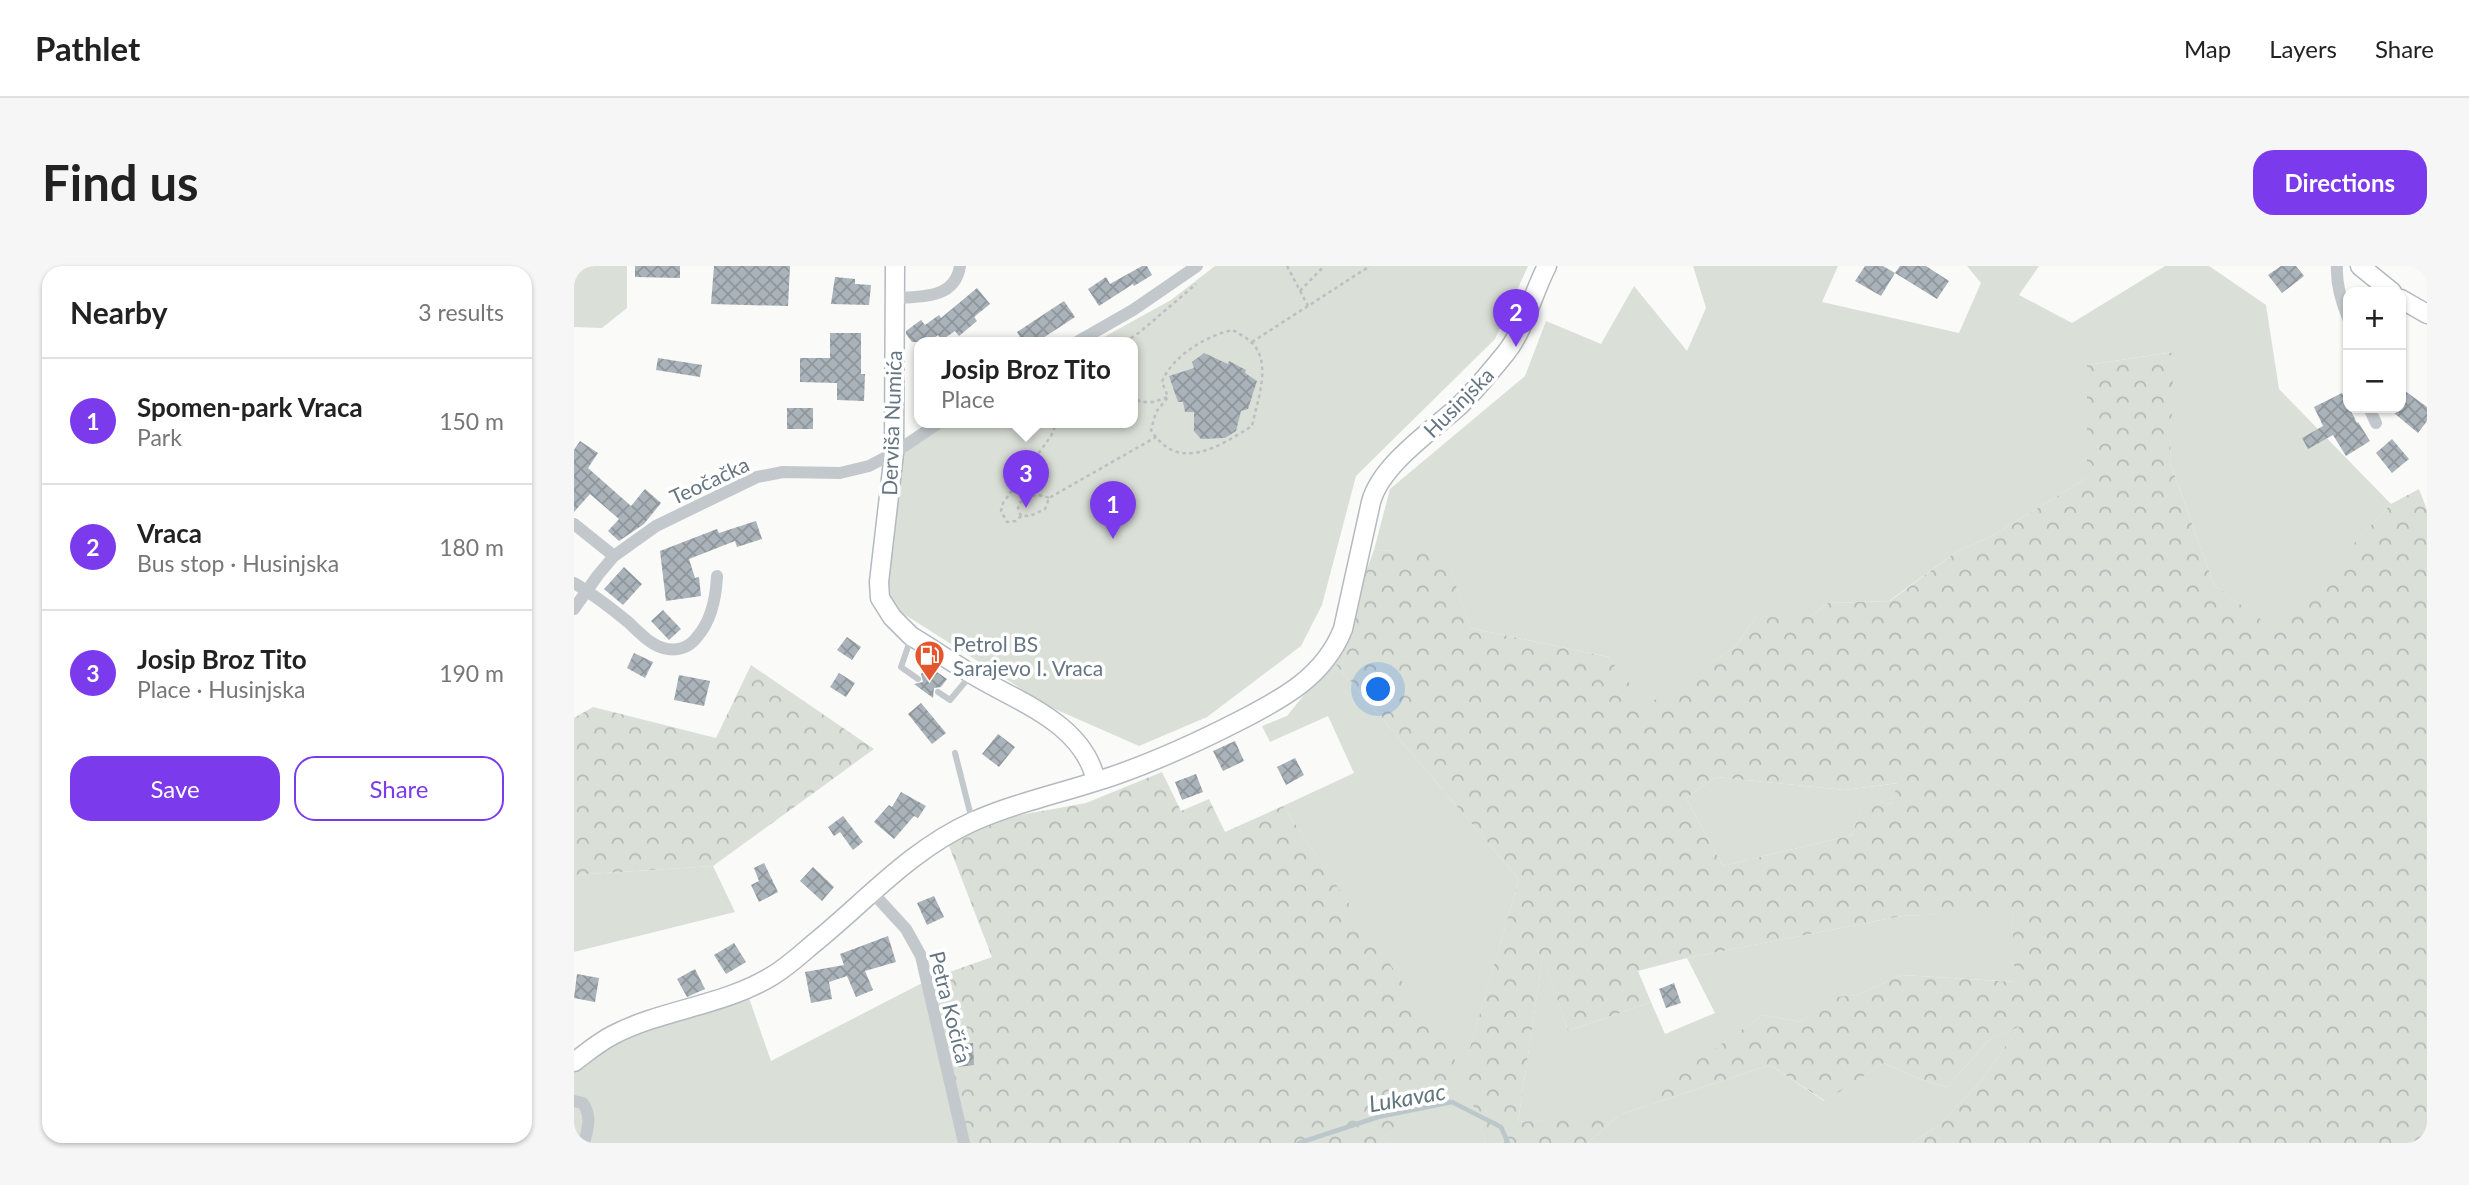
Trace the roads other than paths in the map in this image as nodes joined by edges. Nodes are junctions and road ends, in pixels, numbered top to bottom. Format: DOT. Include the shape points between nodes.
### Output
graph roads {
  1 [pos="895,266"];
  2 [pos="960,266"];
  3 [pos="1198,266"];
  4 [pos="1547,266"];
  5 [pos="2337,266"];
  6 [pos="2360,266"];
  7 [pos="2386,287"];
  8 [pos="894,298"];
  9 [pos="2406,302"];
  10 [pos="2343,306"];
  11 [pos="2427,314"];
  12 [pos="1086,337"];
  13 [pos="2371,413"];
  14 [pos="2376,423"];
  15 [pos="931,428"];
  16 [pos="894,453"];
  17 [pos="574,524"];
  18 [pos="614,556"];
  19 [pos="717,576"];
  20 [pos="574,583"];
  21 [pos="586,590"];
  22 [pos="574,609"];
  23 [pos="911,636"];
  24 [pos="971,674"];
  25 [pos="918,679"];
  26 [pos="938,692"];
  27 [pos="956,753"];
  28 [pos="1096,781"];
  29 [pos="972,822"];
  30 [pos="873,893"];
  31 [pos="574,1062"];
  32 [pos="574,1101"];
  33 [pos="584,1143"];
  34 [pos="964,1143"];
  1 -- 8 [label="main road, Derviša Numića"];
  2 -- 8 [label="street" via="951,288 922,298"];
  3 -- 12 [label="street"];
  4 -- 28 [label="main road, Husinjska" via="1508,351 1393,467 1375,492 1343,629 1325,663 1277,701 1159,759"];
  5 -- 10 [label="street"];
  6 -- 7 [label="main road"];
  8 -- 16 [label="main road, Derviša Numića"];
  9 -- 11 [label="main road"];
  13 -- 14 [label="street"];
  15 -- 16 [label="street"];
  16 -- 18 [label="street, Teočačka" via="869,467 757,477 656,526"];
  16 -- 23 [label="main road, Derviša Numića" via="880,598"];
  17 -- 18 [label="street"];
  18 -- 21 [label="street, Teočačka"];
  19 -- 21 [label="street" via="716,597 703,631 682,649 650,642"];
  20 -- 21 [label="street"];
  21 -- 22 [label="street, Teočačka"];
  23 -- 24 [label="main road"];
  23 -- 25 [label="lane" via="901,667"];
  24 -- 26 [label="lane" via="950,700"];
  24 -- 28 [label="main road" via="1065,730 1089,758"];
  27 -- 29 [label="lane"];
  28 -- 29 [label="main road"];
  29 -- 30 [label="main road" via="931,845"];
  30 -- 31 [label="main road" via="773,975 708,1003 614,1034"];
  30 -- 34 [label="street, Petra Kočića" via="906,929 921,956"];
  32 -- 33 [label="street" via="583,1103 589,1112"];
}
